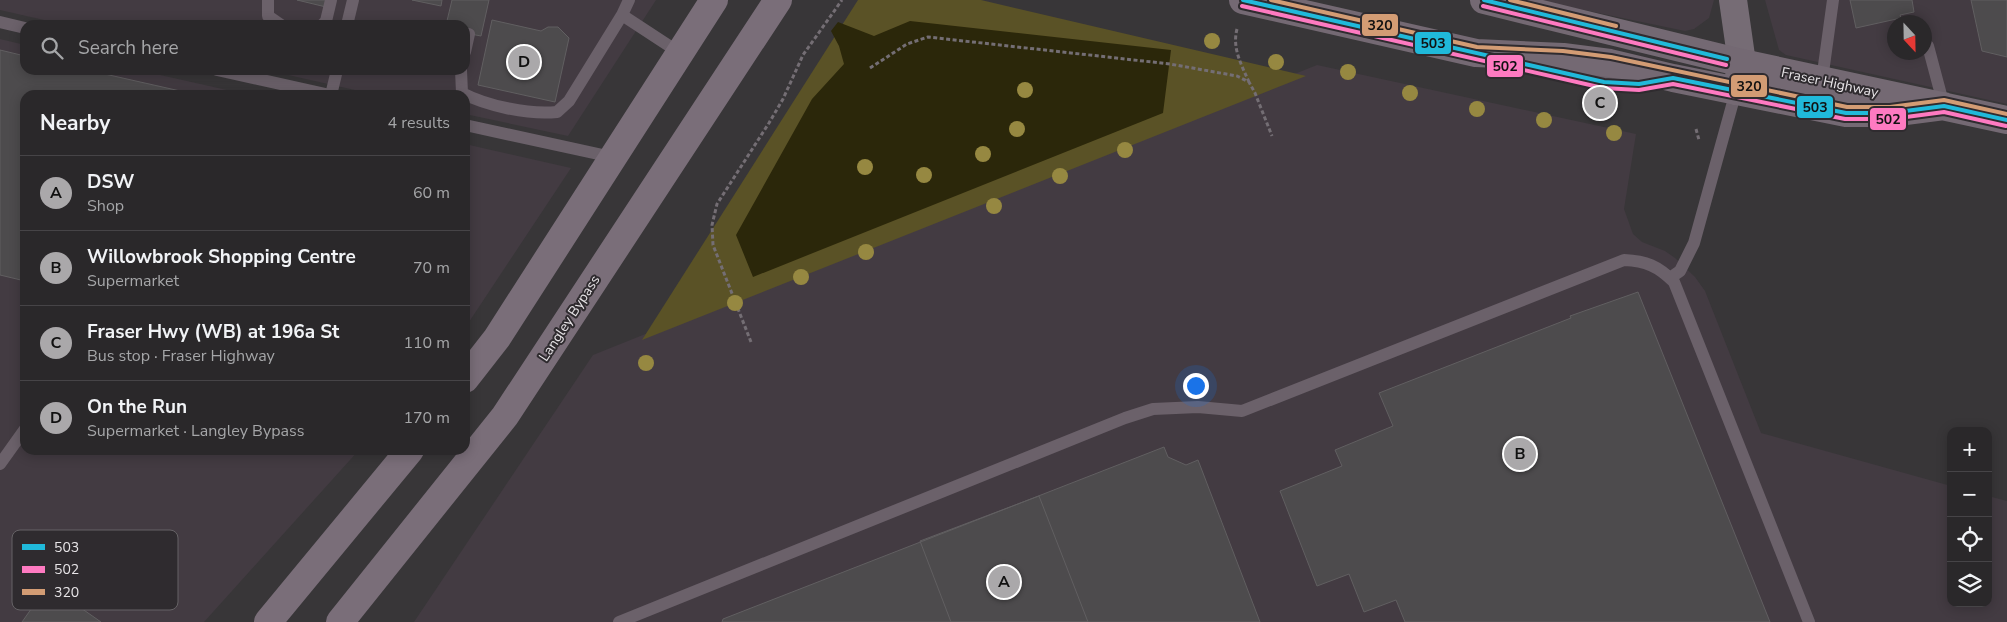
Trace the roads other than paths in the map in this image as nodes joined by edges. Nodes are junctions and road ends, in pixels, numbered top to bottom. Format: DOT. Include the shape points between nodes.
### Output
graph roads {
  1 [pos="268,0"];
  2 [pos="331,0"];
  3 [pos="353,0"];
  4 [pos="629,0"];
  5 [pos="714,0"];
  6 [pos="778,0"];
  7 [pos="1484,0"];
  8 [pos="1733,0"];
  9 [pos="1834,0"];
  10 [pos="1240,13"];
  11 [pos="622,14"];
  12 [pos="274,20"];
  13 [pos="326,20"];
  14 [pos="348,20"];
  15 [pos="0,22"];
  16 [pos="20,27"];
  17 [pos="680,53"];
  18 [pos="1932,60"];
  19 [pos="1742,63"];
  20 [pos="240,75"];
  21 [pos="336,75"];
  22 [pos="461,75"];
  23 [pos="1822,80"];
  24 [pos="307,90"];
  25 [pos="331,90"];
  26 [pos="462,90"];
  27 [pos="1736,91"];
  28 [pos="470,97"];
  29 [pos="1944,106"];
  30 [pos="2007,120"];
  31 [pos="470,126"];
  32 [pos="612,157"];
  33 [pos="1670,278"];
  34 [pos="470,373"];
  35 [pos="20,436"];
  36 [pos="406,455"];
  37 [pos="0,464"];
  38 [pos="626,621"];
  39 [pos="268,622"];
  40 [pos="340,622"];
  41 [pos="1809,622"];
  1 -- 12 [label="lane" via="268,16"];
  2 -- 13 [label="lane"];
  3 -- 14 [label="lane"];
  4 -- 11 [label="lane"];
  5 -- 17 [label="highway"];
  6 -- 40 [label="highway, Langley Bypass" via="505,416"];
  7 -- 19 [label="main road, Fraser Highway"];
  8 -- 19 [label="street"];
  9 -- 23 [label="lane"];
  10 -- 27 [label="main road, Fraser Highway" via="1476,53 1610,63"];
  11 -- 17 [label="lane"];
  11 -- 28 [label="lane" via="568,101 557,112 541,114"];
  15 -- 16 [label="lane"];
  17 -- 32 [label="highway"];
  18 -- 29 [label="lane"];
  19 -- 23 [label="main road, Fraser Highway"];
  19 -- 27 [label="street"];
  20 -- 24 [label="lane"];
  21 -- 25 [label="lane"];
  22 -- 26 [label="lane"];
  23 -- 29 [label="main road, Fraser Highway"];
  27 -- 29 [label="main road, Fraser Highway" via="1846,113 1890,113"];
  27 -- 33 [label="lane" via="1694,243 1680,271"];
  29 -- 30 [label="main road, Fraser Highway"];
  31 -- 32 [label="lane"];
  32 -- 34 [label="highway" via="497,338"];
  33 -- 38 [label="lane" via="1649,263 1624,260 1242,412 1198,407 1152,408"];
  33 -- 41 [label="lane" via="1685,308"];
  35 -- 37 [label="lane"];
  36 -- 39 [label="highway"];
}
